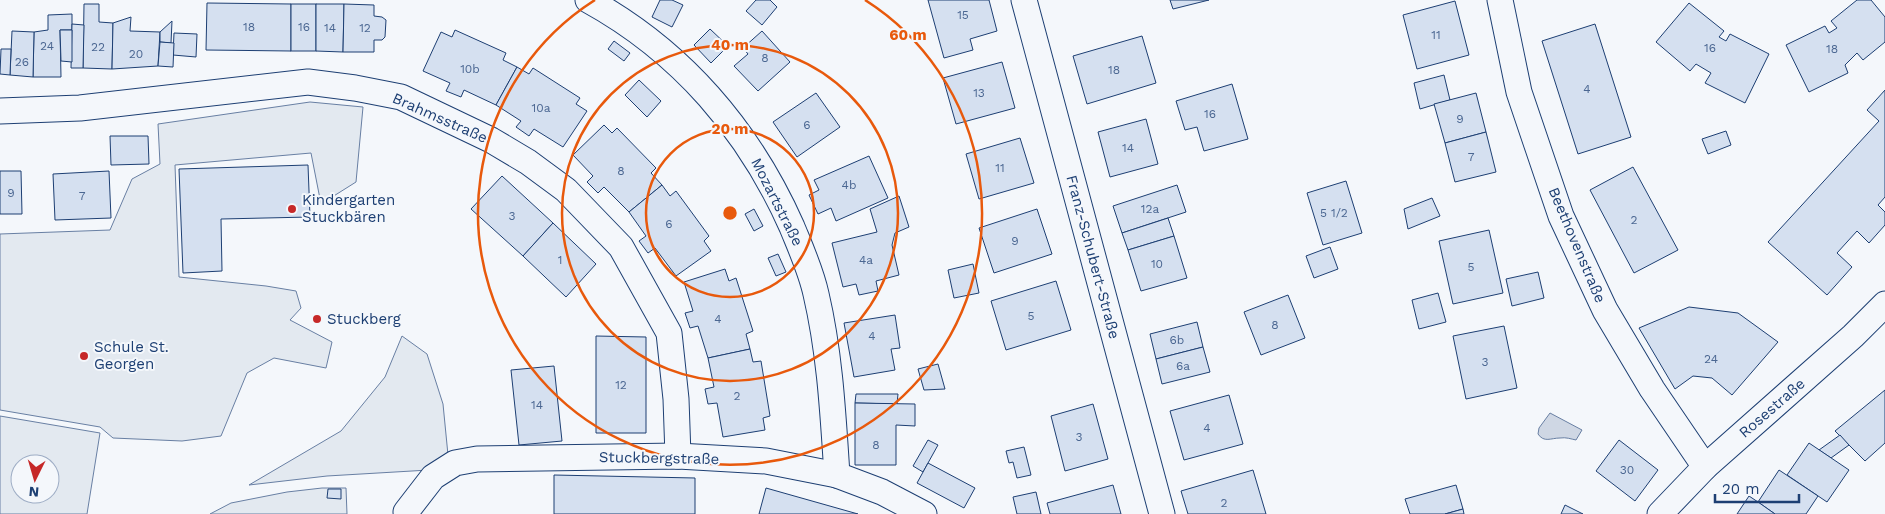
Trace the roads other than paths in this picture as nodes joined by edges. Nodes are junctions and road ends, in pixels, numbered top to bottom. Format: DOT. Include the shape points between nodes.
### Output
graph roads {
  1 [pos="588,0"];
  2 [pos="1024,0"];
  3 [pos="1500,0"];
  4 [pos="0,111"];
  5 [pos="1885,304"];
  6 [pos="678,456"];
  7 [pos="1704,467"];
  8 [pos="837,474"];
  9 [pos="406,512"];
  10 [pos="924,514"];
  11 [pos="1162,514"];
  12 [pos="1660,514"];
  1 -- 8 [label="street, Mozartstraße" via="628,24 695,80 743,140 775,192 804,255 816,292 827,346"];
  2 -- 11 [label="street, Franz-Schubert-Straße"];
  3 -- 7 [label="street, Beethovenstraße" via="1519,92 1561,216 1605,310 1652,390"];
  4 -- 6 [label="street, Brahmsstraße" via="80,108 308,82 401,97 491,140 566,190 626,255 669,333"];
  5 -- 7 [label="street, Rosestraße"];
  6 -- 8 [label="street, Stuckbergstraße" via="766,461"];
  6 -- 9 [label="street, Stuckbergstraße" via="455,463 433,477"];
  7 -- 12 [label="street, Rosestraße"];
  8 -- 10 [label="street, Stuckbergstraße"];
}
